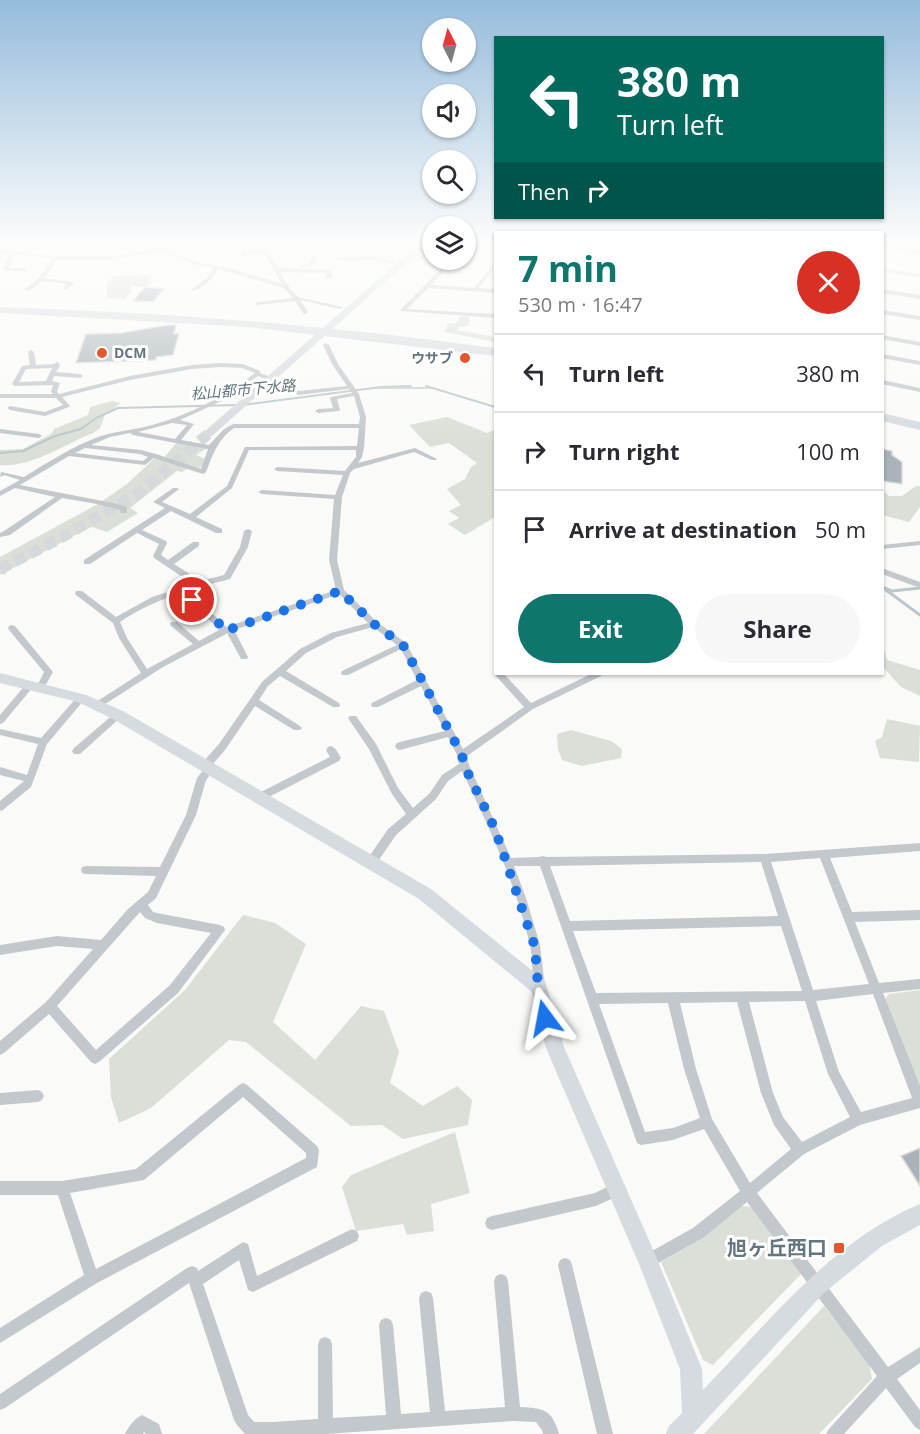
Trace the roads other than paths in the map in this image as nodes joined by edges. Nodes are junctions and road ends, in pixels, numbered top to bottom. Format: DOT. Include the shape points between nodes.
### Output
graph roads {
  1 [pos="17,309"];
  2 [pos="303,309"];
  3 [pos="339,309"];
  4 [pos="345,309"];
  5 [pos="404,309"];
  6 [pos="305,312"];
  7 [pos="884,312"];
  8 [pos="494,316"];
  9 [pos="920,318"];
  10 [pos="324,327"];
  11 [pos="884,337"];
  12 [pos="920,344"];
  13 [pos="326,345"];
  14 [pos="494,346"];
  15 [pos="31,352"];
  16 [pos="494,352"];
  17 [pos="884,356"];
  18 [pos="920,363"];
  19 [pos="33,366"];
  20 [pos="53,374"];
  21 [pos="80,376"];
  22 [pos="264,376"];
  23 [pos="884,382"];
  24 [pos="48,383"];
  25 [pos="354,390"];
  26 [pos="920,390"];
  27 [pos="0,396"];
  28 [pos="58,396"];
  29 [pos="10,408"];
  30 [pos="318,411"];
  31 [pos="884,417"];
  32 [pos="173,421"];
  33 [pos="884,423"];
  34 [pos="363,426"];
  35 [pos="920,426"];
  36 [pos="0,431"];
  37 [pos="920,432"];
  38 [pos="134,433"];
  39 [pos="204,433"];
  40 [pos="39,436"];
  41 [pos="177,441"];
  42 [pos="213,445"];
  43 [pos="84,446"];
  44 [pos="361,448"];
  45 [pos="69,454"];
  46 [pos="154,455"];
  47 [pos="434,459"];
  48 [pos="277,469"];
  49 [pos="350,470"];
  50 [pos="0,475"];
  51 [pos="25,480"];
  52 [pos="14,486"];
  53 [pos="175,489"];
  54 [pos="262,492"];
  55 [pos="0,494"];
  56 [pos="62,495"];
  57 [pos="339,497"];
  58 [pos="171,508"];
  59 [pos="124,511"];
  60 [pos="191,517"];
  61 [pos="138,531"];
  62 [pos="219,531"];
  63 [pos="248,531"];
  64 [pos="0,535"];
  65 [pos="920,543"];
  66 [pos="196,544"];
  67 [pos="884,547"];
  68 [pos="87,562"];
  69 [pos="168,564"];
  70 [pos="884,572"];
  71 [pos="199,584"];
  72 [pos="920,585"];
  73 [pos="340,591"];
  74 [pos="79,593"];
  75 [pos="192,600"];
  76 [pos="116,621"];
  77 [pos="174,624"];
  78 [pos="374,624"];
  79 [pos="12,628"];
  80 [pos="227,630"];
  81 [pos="198,644"];
  82 [pos="403,645"];
  83 [pos="244,657"];
  84 [pos="281,672"];
  85 [pos="345,673"];
  86 [pos="146,674"];
  87 [pos="500,675"];
  88 [pos="594,675"];
  89 [pos="0,678"];
  90 [pos="423,681"];
  91 [pos="35,686"];
  92 [pos="81,698"];
  93 [pos="255,702"];
  94 [pos="99,704"];
  95 [pos="336,705"];
  96 [pos="375,705"];
  97 [pos="530,707"];
  98 [pos="118,715"];
  99 [pos="353,718"];
  100 [pos="0,721"];
  101 [pos="297,728"];
  102 [pos="0,732"];
  103 [pos="450,733"];
  104 [pos="43,742"];
  105 [pos="400,746"];
  106 [pos="331,750"];
  107 [pos="77,751"];
  108 [pos="463,760"];
  109 [pos="207,767"];
  110 [pos="0,771"];
  111 [pos="29,779"];
  112 [pos="258,798"];
  113 [pos="0,807"];
  114 [pos="412,814"];
  115 [pos="920,847"];
  116 [pos="824,855"];
  117 [pos="765,858"];
  118 [pos="543,860"];
  119 [pos="507,862"];
  120 [pos="370,864"];
  121 [pos="86,870"];
  122 [pos="164,872"];
  123 [pos="141,904"];
  124 [pos="920,915"];
  125 [pos="850,917"];
  126 [pos="784,921"];
  127 [pos="566,926"];
  128 [pos="102,945"];
  129 [pos="0,950"];
  130 [pos="920,984"];
  131 [pos="538,987"];
  132 [pos="875,989"];
  133 [pos="808,996"];
  134 [pos="592,999"];
  135 [pos="673,999"];
  136 [pos="742,999"];
  137 [pos="50,1006"];
  138 [pos="0,1049"];
  139 [pos="38,1096"];
  140 [pos="0,1099"];
  141 [pos="920,1102"];
  142 [pos="858,1119"];
  143 [pos="707,1122"];
  144 [pos="800,1150"];
  145 [pos="0,1188"];
  146 [pos="62,1188"];
  147 [pos="617,1189"];
  148 [pos="748,1192"];
  149 [pos="920,1214"];
  150 [pos="492,1223"];
  151 [pos="352,1236"];
  152 [pos="648,1261"];
  153 [pos="565,1265"];
  154 [pos="92,1278"];
  155 [pos="195,1281"];
  156 [pos="501,1281"];
  157 [pos="818,1285"];
  158 [pos="426,1298"];
  159 [pos="386,1324"];
  160 [pos="0,1336"];
  161 [pos="325,1344"];
  162 [pos="920,1354"];
  163 [pos="886,1377"];
  164 [pos="0,1403"];
  165 [pos="513,1414"];
  166 [pos="438,1419"];
  167 [pos="394,1422"];
  168 [pos="920,1422"];
  169 [pos="326,1426"];
  170 [pos="692,1426"];
  171 [pos="355,1429"];
  172 [pos="133,1434"];
  173 [pos="154,1434"];
  174 [pos="550,1434"];
  175 [pos="605,1434"];
  176 [pos="677,1434"];
  177 [pos="834,1434"];
  1 -- 10 [label="highway"];
  2 -- 6 [label="street"];
  3 -- 10 [label="main road"];
  4 -- 10 [label="main road"];
  5 -- 8 [label="street"];
  7 -- 9 [label="street"];
  10 -- 14 [label="highway"];
  10 -- 16 [label="highway"];
  10 -- 22 [label="main road"];
  11 -- 12 [label="street"];
  13 -- 25 [label="street"];
  15 -- 19 [label="street"];
  17 -- 18 [label="street"];
  19 -- 20 [label="street" via="57,365"];
  19 -- 24 [label="street" via="24,367 15,384"];
  20 -- 21 [label="street"];
  20 -- 24 [label="street"];
  22 -- 25 [label="street" via="298,393"];
  22 -- 28 [label="street" via="244,365 184,368"];
  22 -- 32 [label="street"];
  22 -- 39 [label="main road"];
  23 -- 26 [label="street"];
  24 -- 28 [label="street" via="57,383 54,392"];
  25 -- 30 [label="street" via="333,398 337,410"];
  25 -- 34 [label="street"];
  27 -- 28 [label="street"];
  28 -- 29 [label="street" via="67,406 45,414"];
  31 -- 35 [label="highway"];
  32 -- 41 [label="street" via="191,424"];
  32 -- 43 [label="street"];
  33 -- 37 [label="highway"];
  34 -- 42 [label="street" via="233,426"];
  34 -- 44 [label="street"];
  36 -- 40 [label="street"];
  38 -- 41 [label="street"];
  41 -- 42 [label="street"];
  42 -- 46 [label="street" via="203,472"];
  43 -- 45 [label="street"];
  43 -- 46 [label="street"];
  44 -- 49 [label="street" via="360,457"];
  44 -- 60 [label="street" via="247,448 230,488"];
  45 -- 46 [label="street" via="145,464"];
  45 -- 51 [label="street"];
  47 -- 49 [label="street" via="415,450"];
  48 -- 49 [label="street"];
  49 -- 57 [label="street"];
  50 -- 51 [label="street"];
  51 -- 52 [label="street"];
  52 -- 55 [label="street"];
  52 -- 56 [label="street" via="38,494"];
  53 -- 58 [label="street" via="157,502"];
  54 -- 57 [label="street"];
  56 -- 59 [label="street" via="109,503"];
  56 -- 64 [label="street"];
  57 -- 73 [label="street" via="333,560"];
  58 -- 60 [label="street"];
  58 -- 61 [label="street"];
  60 -- 62 [label="street"];
  61 -- 68 [label="street"];
  61 -- 69 [label="street" via="162,543 157,556"];
  63 -- 71 [label="street" via="244,548 227,577"];
  65 -- 67 [label="street"];
  66 -- 69 [label="street"];
  69 -- 71 [label="street"];
  70 -- 72 [label="street"];
  71 -- 76 [label="street" via="164,595"];
  73 -- 78 [label="street"];
  73 -- 80 [label="street"];
  74 -- 76 [label="street"];
  75 -- 80 [label="street"];
  76 -- 86 [label="street"];
  77 -- 81 [label="street"];
  78 -- 82 [label="street"];
  78 -- 84 [label="street" via="322,639"];
  79 -- 91 [label="street" via="49,672"];
  80 -- 81 [label="street"];
  80 -- 83 [label="street"];
  81 -- 86 [label="street"];
  82 -- 85 [label="street"];
  82 -- 90 [label="street"];
  84 -- 93 [label="street" via="265,684"];
  84 -- 95 [label="street"];
  86 -- 94 [label="street"];
  87 -- 97 [label="street"];
  88 -- 97 [label="street"];
  89 -- 91 [label="street"];
  90 -- 96 [label="street"];
  90 -- 103 [label="street"];
  91 -- 92 [label="street"];
  91 -- 100 [label="street"];
  92 -- 94 [label="street"];
  92 -- 104 [label="street"];
  93 -- 101 [label="street"];
  93 -- 109 [label="street"];
  94 -- 98 [label="street"];
  97 -- 108 [label="street"];
  98 -- 107 [label="street"];
  98 -- 109 [label="street"];
  99 -- 114 [label="street"];
  102 -- 104 [label="street"];
  103 -- 105 [label="street"];
  103 -- 108 [label="street"];
  104 -- 111 [label="street"];
  106 -- 112 [label="street" via="336,758"];
  108 -- 114 [label="street"];
  108 -- 119 [label="street"];
  109 -- 112 [label="street"];
  109 -- 122 [label="street" via="191,815"];
  110 -- 111 [label="street"];
  111 -- 113 [label="street" via="24,789"];
  112 -- 120 [label="street"];
  114 -- 120 [label="street" via="392,832"];
  115 -- 116 [label="street"];
  116 -- 117 [label="street"];
  116 -- 125 [label="street"];
  117 -- 118 [label="street"];
  117 -- 126 [label="street"];
  118 -- 119 [label="street"];
  118 -- 127 [label="street"];
  119 -- 131 [label="street" via="535,947"];
  120 -- 131 [label="street" via="447,910"];
  121 -- 122 [label="street"];
  122 -- 123 [label="street" via="152,895"];
  123 -- 128 [label="street"];
  123 -- 137 [label="street" via="149,915 157,918 220,930 174,989 94,1058"];
  124 -- 125 [label="street"];
  125 -- 132 [label="street"];
  126 -- 127 [label="street"];
  126 -- 133 [label="street"];
  127 -- 134 [label="street"];
  128 -- 129 [label="street" via="57,941"];
  128 -- 137 [label="street"];
  130 -- 132 [label="street"];
  131 -- 147 [label="street" via="555,1048"];
  132 -- 133 [label="street"];
  132 -- 141 [label="street"];
  133 -- 136 [label="street"];
  133 -- 142 [label="street" via="834,1074"];
  134 -- 135 [label="street"];
  134 -- 143 [label="street" via="641,1138 673,1134"];
  135 -- 136 [label="street"];
  135 -- 143 [label="street"];
  136 -- 144 [label="street" via="766,1093 778,1121"];
  137 -- 138 [label="street"];
  139 -- 140 [label="street"];
  141 -- 142 [label="street"];
  142 -- 144 [label="street"];
  143 -- 148 [label="street"];
  144 -- 148 [label="street"];
  145 -- 146 [label="street"];
  146 -- 154 [label="street"];
  146 -- 154 [label="street" via="139,1175 243,1089 313,1150 312,1162"];
  147 -- 150 [label="street" via="596,1199"];
  147 -- 152 [label="street"];
  148 -- 152 [label="street" via="698,1233"];
  148 -- 157 [label="street"];
  149 -- 157 [label="street" via="875,1239"];
  151 -- 155 [label="street" via="253,1286 243,1249"];
  152 -- 170 [label="street" via="691,1369"];
  153 -- 175 [label="street"];
  154 -- 160 [label="street"];
  155 -- 164 [label="street" via="192,1273"];
  155 -- 169 [label="street" via="242,1420 251,1429"];
  156 -- 165 [label="street"];
  157 -- 163 [label="street"];
  157 -- 170 [label="street"];
  158 -- 166 [label="street"];
  159 -- 167 [label="street"];
  161 -- 169 [label="street"];
  162 -- 163 [label="street"];
  163 -- 168 [label="street"];
  163 -- 177 [label="street"];
  165 -- 166 [label="street"];
  165 -- 174 [label="street" via="539,1415 549,1426"];
  166 -- 167 [label="street"];
  167 -- 171 [label="street"];
  169 -- 171 [label="street"];
  170 -- 176 [label="street"];
  172 -- 173 [label="street" via="142,1423 154,1428"];
}
